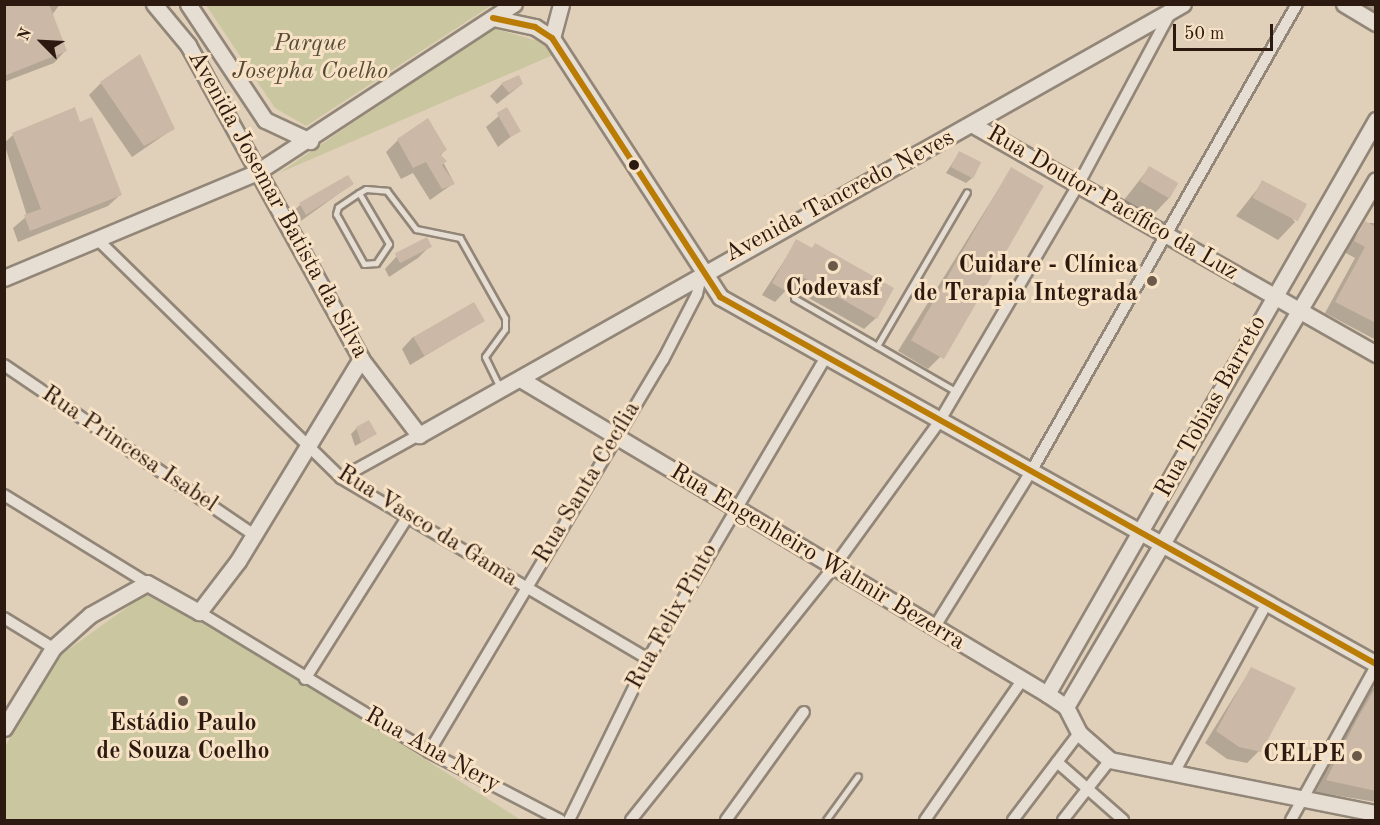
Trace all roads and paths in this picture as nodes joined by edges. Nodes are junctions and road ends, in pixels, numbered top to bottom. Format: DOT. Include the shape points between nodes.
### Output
graph roads {
  1 [pos="154,4"];
  2 [pos="188,4"];
  3 [pos="514,4"];
  4 [pos="561,4"];
  5 [pos="1298,4"];
  6 [pos="1344,4"];
  7 [pos="1177,8"];
  8 [pos="493,18"];
  9 [pos="1376,22"];
  10 [pos="552,38"];
  11 [pos="1376,120"];
  12 [pos="974,125"];
  13 [pos="310,141"];
  14 [pos="257,172"];
  15 [pos="1376,180"];
  16 [pos="1077,187"];
  17 [pos="967,192"];
  18 [pos="359,193"];
  19 [pos="1167,236"];
  20 [pos="99,241"];
  21 [pos="702,272"];
  22 [pos="4,278"];
  23 [pos="1274,297"];
  24 [pos="794,298"];
  25 [pos="1300,311"];
  26 [pos="877,346"];
  27 [pos="1376,354"];
  28 [pos="825,358"];
  29 [pos="362,359"];
  30 [pos="4,365"];
  31 [pos="522,380"];
  32 [pos="501,391"];
  33 [pos="957,392"];
  34 [pos="939,422"];
  35 [pos="419,435"];
  36 [pos="615,437"];
  37 [pos="307,447"];
  38 [pos="1032,470"];
  39 [pos="341,478"];
  40 [pos="4,495"];
  41 [pos="734,509"];
  42 [pos="406,519"];
  43 [pos="1141,534"];
  44 [pos="254,535"];
  45 [pos="1161,544"];
  46 [pos="833,568"];
  47 [pos="147,583"];
  48 [pos="524,588"];
  49 [pos="1266,605"];
  50 [pos="199,612"];
  51 [pos="4,618"];
  52 [pos="934,628"];
  53 [pos="53,648"];
  54 [pos="648,659"];
  55 [pos="1376,665"];
  56 [pos="306,679"];
  57 [pos="1023,680"];
  58 [pos="1047,694"];
  59 [pos="1066,707"];
  60 [pos="804,712"];
  61 [pos="4,728"];
  62 [pos="1079,733"];
  63 [pos="429,752"];
  64 [pos="1110,760"];
  65 [pos="1057,762"];
  66 [pos="1175,771"];
  67 [pos="858,776"];
  68 [pos="1087,789"];
  69 [pos="1308,797"];
  70 [pos="1376,813"];
  71 [pos="560,820"];
  72 [pos="569,820"];
  73 [pos="631,820"];
  74 [pos="726,820"];
  75 [pos="826,820"];
  76 [pos="925,820"];
  77 [pos="1012,820"];
  78 [pos="1063,820"];
  79 [pos="1123,820"];
  80 [pos="1291,820"];
  1 -- 14 [label="main road, Avenida Josemar Batista da Silva" via="188,45"];
  2 -- 13 [label="main road" via="265,120"];
  3 -- 8 [label="main road"];
  4 -- 10 [label="main road"];
  5 -- 19 [label="street"];
  6 -- 9 [label="main road"];
  7 -- 12 [label="main road, Avenida Tancredo Neves"];
  7 -- 16 [label="street"];
  8 -- 10 [label="main road" via="535,27"];
  8 -- 13 [label="main road"];
  10 -- 21 [label="main road"];
  11 -- 23 [label="main road, Rua Tobias Barreto"];
  12 -- 16 [label="main road, Rua Doutor Pacífico da Luz"];
  12 -- 21 [label="main road, Avenida Tancredo Neves"];
  13 -- 14 [label="main road"];
  14 -- 20 [label="main road"];
  14 -- 29 [label="main road, Avenida Josemar Batista da Silva"];
  15 -- 25 [label="main road, Rua Tobias Barreto"];
  16 -- 19 [label="main road, Rua Doutor Pacífico da Luz"];
  16 -- 33 [label="street"];
  17 -- 26 [label="lane"];
  18 -- 18 [label="lane" via="389,244 371,266 360,261 337,222 338,207"];
  18 -- 32 [label="lane" via="382,188 416,229 460,238 505,318 505,329 485,357"];
  19 -- 23 [label="main road, Rua Doutor Pacífico da Luz"];
  19 -- 38 [label="street"];
  20 -- 22 [label="main road"];
  20 -- 37 [label="street, Rua Vasco da Gama"];
  21 -- 28 [label="main road" via="720,297"];
  21 -- 31 [label="main road, Avenida Tancredo Neves"];
  21 -- 36 [label="street, Rua Santa Cecília" via="687,313"];
  23 -- 25 [label="main road, Rua Doutor Pacífico da Luz"];
  23 -- 43 [label="main road, Rua Tobias Barreto"];
  24 -- 26 [label="lane"];
  25 -- 27 [label="main road, Rua Doutor Pacífico da Luz"];
  25 -- 45 [label="main road, Rua Tobias Barreto"];
  26 -- 33 [label="lane"];
  28 -- 34 [label="main road"];
  28 -- 41 [label="street, Rua Felix Pinto"];
  29 -- 35 [label="main road, Avenida Josemar Batista da Silva"];
  29 -- 37 [label="main road"];
  30 -- 44 [label="street, Rua Princesa Isabel"];
  31 -- 32 [label="main road, Avenida Tancredo Neves"];
  31 -- 36 [label="main road, Rua Engenheiro Walmir Bezerra"];
  32 -- 35 [label="main road, Avenida Tancredo Neves"];
  33 -- 34 [label="street"];
  34 -- 38 [label="main road"];
  34 -- 46 [label="street"];
  35 -- 39 [label="street, Avenida Tancredo Neves"];
  36 -- 41 [label="main road, Rua Engenheiro Walmir Bezerra"];
  36 -- 48 [label="street, Rua Santa Cecília"];
  37 -- 39 [label="street, Rua Vasco da Gama"];
  37 -- 44 [label="main road"];
  38 -- 43 [label="main road"];
  38 -- 52 [label="street"];
  39 -- 42 [label="street, Rua Vasco da Gama"];
  40 -- 47 [label="street"];
  41 -- 46 [label="main road, Rua Engenheiro Walmir Bezerra"];
  41 -- 54 [label="street, Rua Felix Pinto"];
  42 -- 48 [label="street, Rua Vasco da Gama"];
  42 -- 56 [label="street"];
  43 -- 45 [label="main road"];
  43 -- 58 [label="main road, Rua Tobias Barreto"];
  44 -- 50 [label="main road"];
  45 -- 49 [label="main road"];
  45 -- 59 [label="main road, Rua Tobias Barreto"];
  46 -- 52 [label="main road, Rua Engenheiro Walmir Bezerra"];
  46 -- 73 [label="street"];
  47 -- 50 [label="main road"];
  47 -- 53 [label="main road" via="90,615"];
  48 -- 54 [label="street, Rua Vasco da Gama"];
  48 -- 63 [label="street, Rua Santa Cecília"];
  49 -- 55 [label="main road"];
  49 -- 66 [label="street"];
  50 -- 56 [label="street, Rua Ana Nery"];
  51 -- 53 [label="street"];
  52 -- 57 [label="main road, Rua Engenheiro Walmir Bezerra"];
  53 -- 61 [label="main road"];
  54 -- 72 [label="street, Rua Felix Pinto"];
  55 -- 69 [label="street"];
  56 -- 63 [label="street, Rua Ana Nery"];
  57 -- 58 [label="main road, Rua Engenheiro Walmir Bezerra"];
  57 -- 76 [label="street"];
  58 -- 59 [label="main road, Rua Engenheiro Walmir Bezerra"];
  59 -- 62 [label="main road, Rua Engenheiro Walmir Bezerra"];
  60 -- 74 [label="street"];
  62 -- 64 [label="main road, Rua Engenheiro Walmir Bezerra"];
  62 -- 65 [label="street"];
  63 -- 71 [label="street, Rua Ana Nery"];
  64 -- 66 [label="main road"];
  64 -- 68 [label="street"];
  65 -- 68 [label="street"];
  65 -- 77 [label="street"];
  66 -- 69 [label="main road"];
  67 -- 75 [label="lane"];
  68 -- 78 [label="street"];
  68 -- 79 [label="street"];
  69 -- 70 [label="main road"];
  69 -- 80 [label="street"];
}
